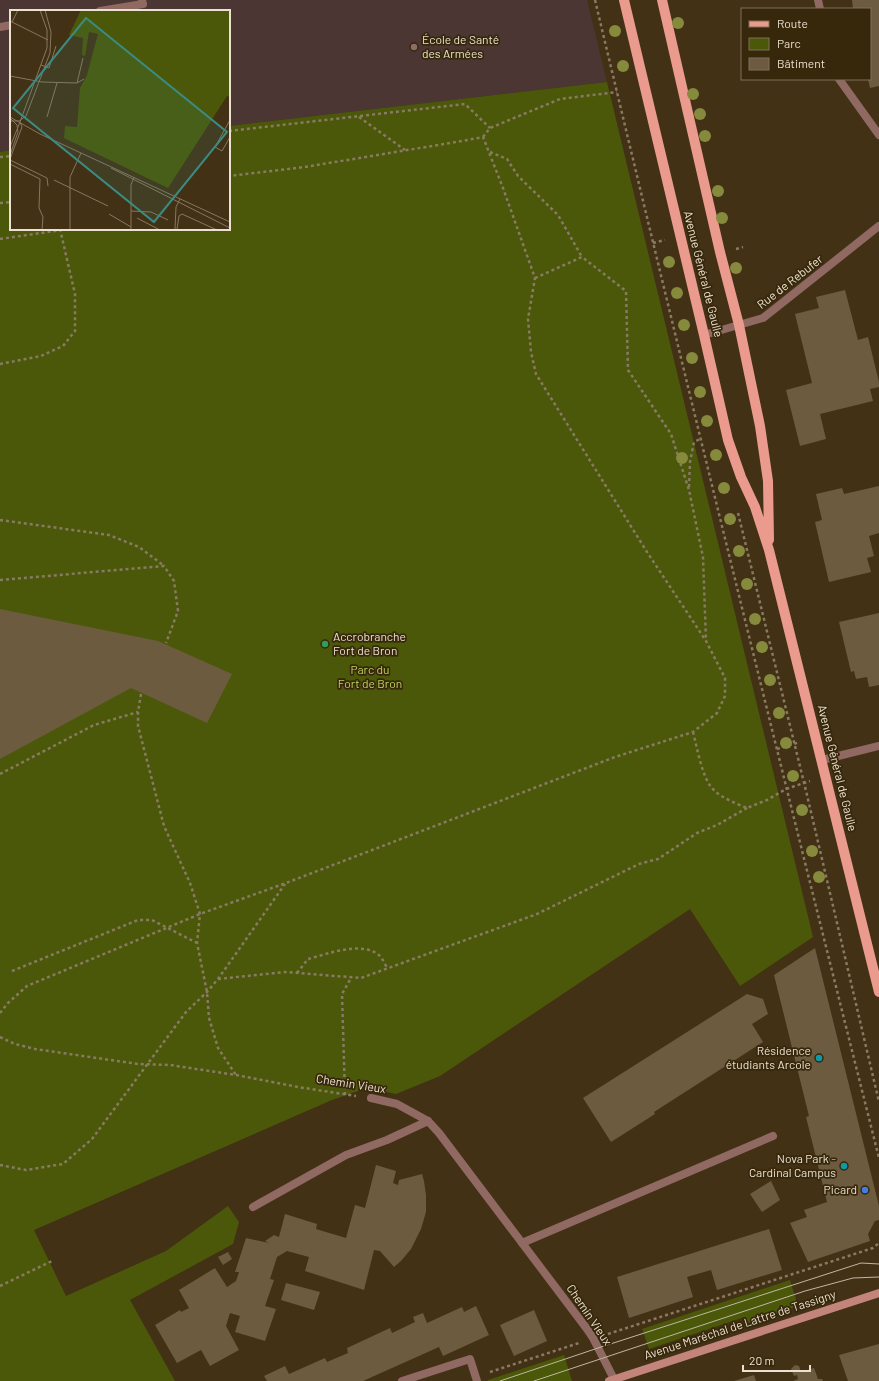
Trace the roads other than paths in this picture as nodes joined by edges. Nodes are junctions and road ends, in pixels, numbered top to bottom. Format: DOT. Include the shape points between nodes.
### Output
graph roads {
  1 [pos="142,0"];
  2 [pos="624,0"];
  3 [pos="662,0"];
  4 [pos="106,10"];
  5 [pos="10,25"];
  6 [pos="0,27"];
  7 [pos="840,80"];
  8 [pos="879,135"];
  9 [pos="879,226"];
  10 [pos="739,325"];
  11 [pos="704,335"];
  12 [pos="770,550"];
  13 [pos="879,746"];
  14 [pos="822,760"];
  15 [pos="879,992"];
  16 [pos="371,1098"];
  17 [pos="428,1121"];
  18 [pos="773,1136"];
  19 [pos="253,1207"];
  20 [pos="522,1243"];
  21 [pos="879,1293"];
  22 [pos="477,1379"];
  23 [pos="612,1380"];
  24 [pos="402,1381"];
  1 -- 4 [label="street" via="143,4"];
  2 -- 11 [label="main road, Avenue Général de Gaulle"];
  3 -- 10 [label="main road, Avenue Général de Gaulle"];
  5 -- 6 [label="street"];
  7 -- 8 [label="street"];
  9 -- 10 [label="street, Rue de Rebufer" via="772,312 758,320"];
  10 -- 11 [label="street, Rue de Rebufer"];
  10 -- 12 [label="main road, Avenue Général de Gaulle" via="760,426 768,481"];
  11 -- 12 [label="main road, Avenue Général de Gaulle" via="728,440"];
  12 -- 14 [label="main road, Avenue Général de Gaulle"];
  13 -- 14 [label="street"];
  14 -- 15 [label="main road, Avenue Général de Gaulle"];
  16 -- 17 [label="street, Chemin Vieux" via="397,1104"];
  17 -- 19 [label="street" via="346,1155"];
  17 -- 20 [label="street, Chemin Vieux"];
  18 -- 20 [label="street"];
  20 -- 23 [label="street, Chemin Vieux" via="594,1338"];
  21 -- 23 [label="street, Avenue Maréchal de Lattre de Tassigny"];
  22 -- 24 [label="street" via="470,1359"];
}
